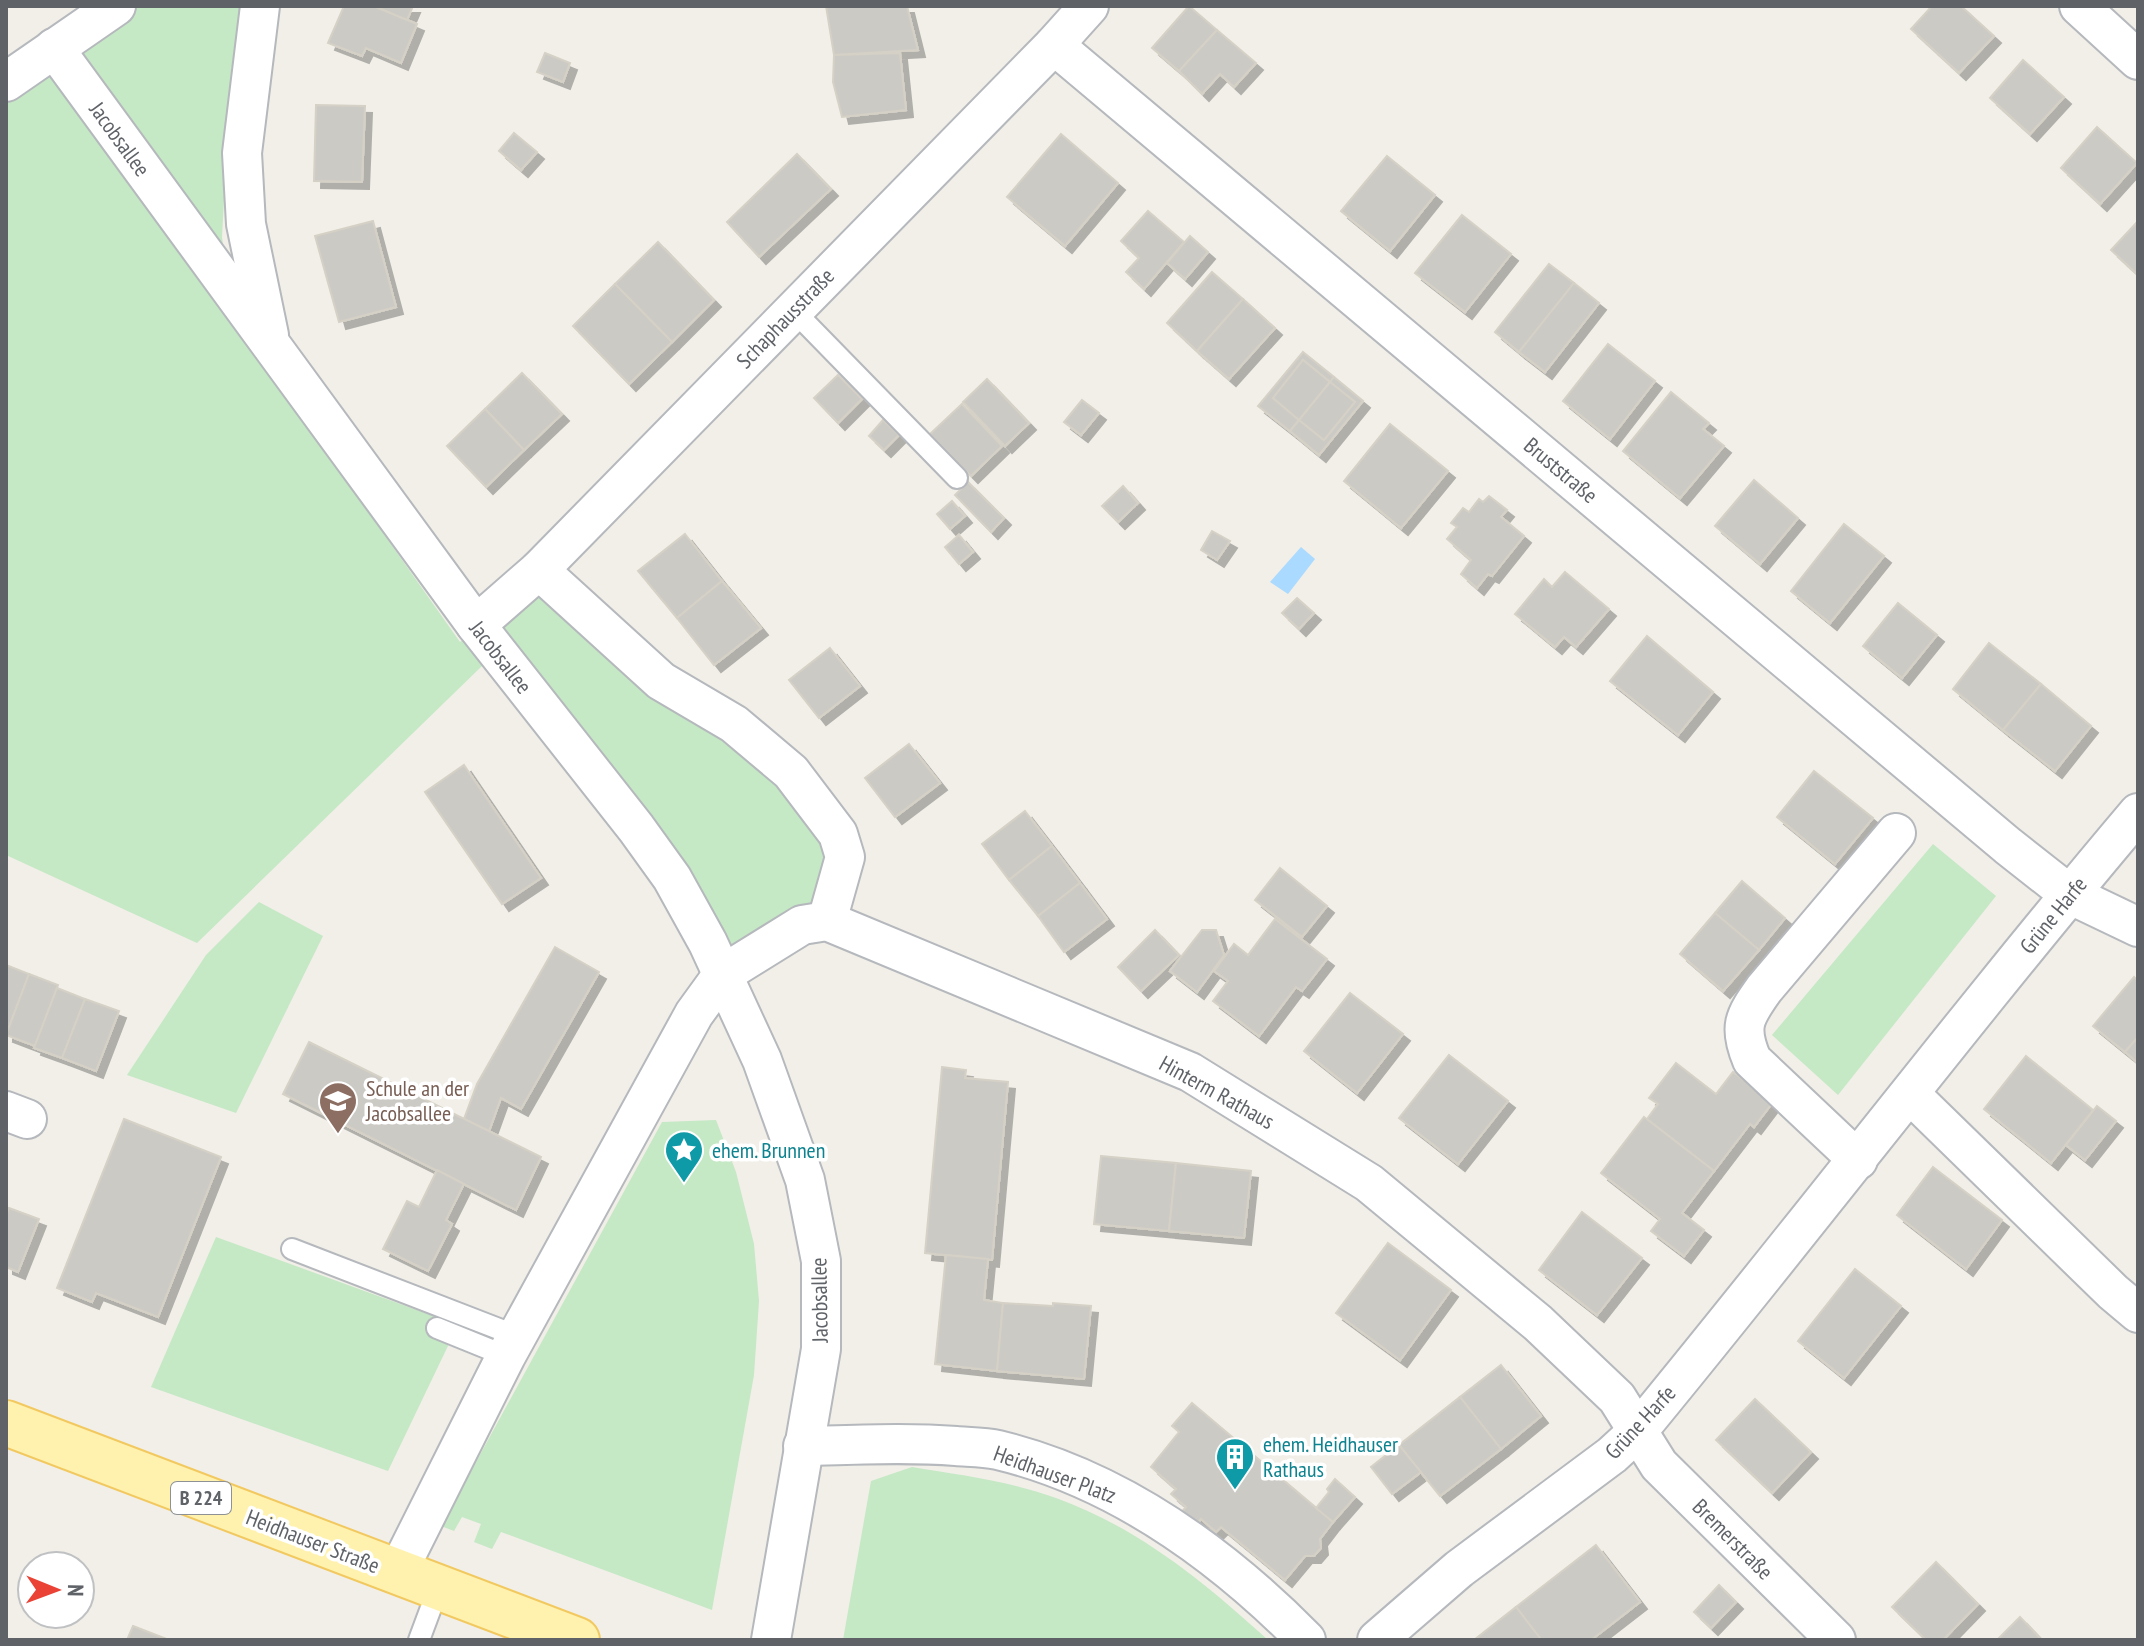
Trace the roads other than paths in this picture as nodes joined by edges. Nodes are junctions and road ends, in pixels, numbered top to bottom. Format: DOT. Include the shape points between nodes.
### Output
graph roads {
  1 [pos="116,6"];
  2 [pos="260,6"];
  3 [pos="1089,6"];
  4 [pos="2079,6"];
  5 [pos="71,27"];
  6 [pos="1054,45"];
  7 [pos="2138,60"];
  8 [pos="6,82"];
  9 [pos="793,310"];
  10 [pos="271,346"];
  11 [pos="957,478"];
  12 [pos="539,570"];
  13 [pos="476,625"];
  14 [pos="2138,813"];
  15 [pos="1896,833"];
  16 [pos="2069,894"];
  17 [pos="827,921"];
  18 [pos="2138,927"];
  19 [pos="723,974"];
  20 [pos="1910,1094"];
  21 [pos="1858,1160"];
  22 [pos="292,1249"];
  23 [pos="2138,1313"];
  24 [pos="437,1328"];
  25 [pos="512,1346"];
  26 [pos="6,1423"];
  27 [pos="1637,1432"];
  28 [pos="803,1446"];
  29 [pos="397,1573"];
  30 [pos="438,1589"];
  31 [pos="419,1640"];
  32 [pos="577,1640"];
  33 [pos="771,1640"];
  34 [pos="1306,1640"];
  35 [pos="1377,1640"];
  36 [pos="1836,1640"];
  1 -- 5 [label="street"];
  2 -- 10 [label="street, Jacobsallee" via="242,153 246,224"];
  3 -- 6 [label="street, Schaphausstraße"];
  4 -- 7 [label="street"];
  5 -- 8 [label="street"];
  5 -- 10 [label="street, Jacobsallee"];
  6 -- 9 [label="street, Schaphausstraße"];
  6 -- 16 [label="street, Bruststraße"];
  9 -- 11 [label="lane"];
  9 -- 12 [label="street, Schaphausstraße"];
  10 -- 13 [label="street, Jacobsallee"];
  12 -- 13 [label="street, Schaphausstraße"];
  12 -- 17 [label="street" via="661,681 734,724 791,772 838,834 845,857"];
  13 -- 19 [label="street, Jacobsallee" via="672,878"];
  14 -- 16 [label="street, Grüne Harfe"];
  15 -- 21 [label="street" via="1764,989 1747,1014 1743,1038 1752,1060"];
  16 -- 18 [label="street, Bruststraße"];
  16 -- 20 [label="street, Grüne Harfe"];
  17 -- 19 [label="street" via="802,925"];
  17 -- 27 [label="street, Hinterm Rathaus" via="1190,1072 1369,1183 1538,1323 1617,1398"];
  19 -- 25 [label="street" via="694,1014"];
  19 -- 28 [label="street, Jacobsallee" via="762,1060 805,1180 821,1261 821,1349"];
  20 -- 21 [label="street, Grüne Harfe"];
  20 -- 23 [label="street"];
  21 -- 27 [label="street, Grüne Harfe"];
  22 -- 25 [label="lane"];
  24 -- 25 [label="lane"];
  25 -- 29 [label="street"];
  26 -- 29 [label="main road, Heidhauser Straße / B 224"];
  27 -- 35 [label="street, Grüne Harfe" via="1459,1569"];
  27 -- 36 [label="street, Bremerstraße" via="1659,1465"];
  28 -- 33 [label="street, Jacobsallee"];
  28 -- 34 [label="street, Heidhauser Platz" via="914,1443 997,1450 1066,1473 1117,1494 1165,1523 1272,1605"];
  29 -- 30 [label="main road, Heidhauser Straße / B 224"];
  30 -- 31 [label="lane"];
  30 -- 32 [label="main road, Heidhauser Straße / B 224"];
}
